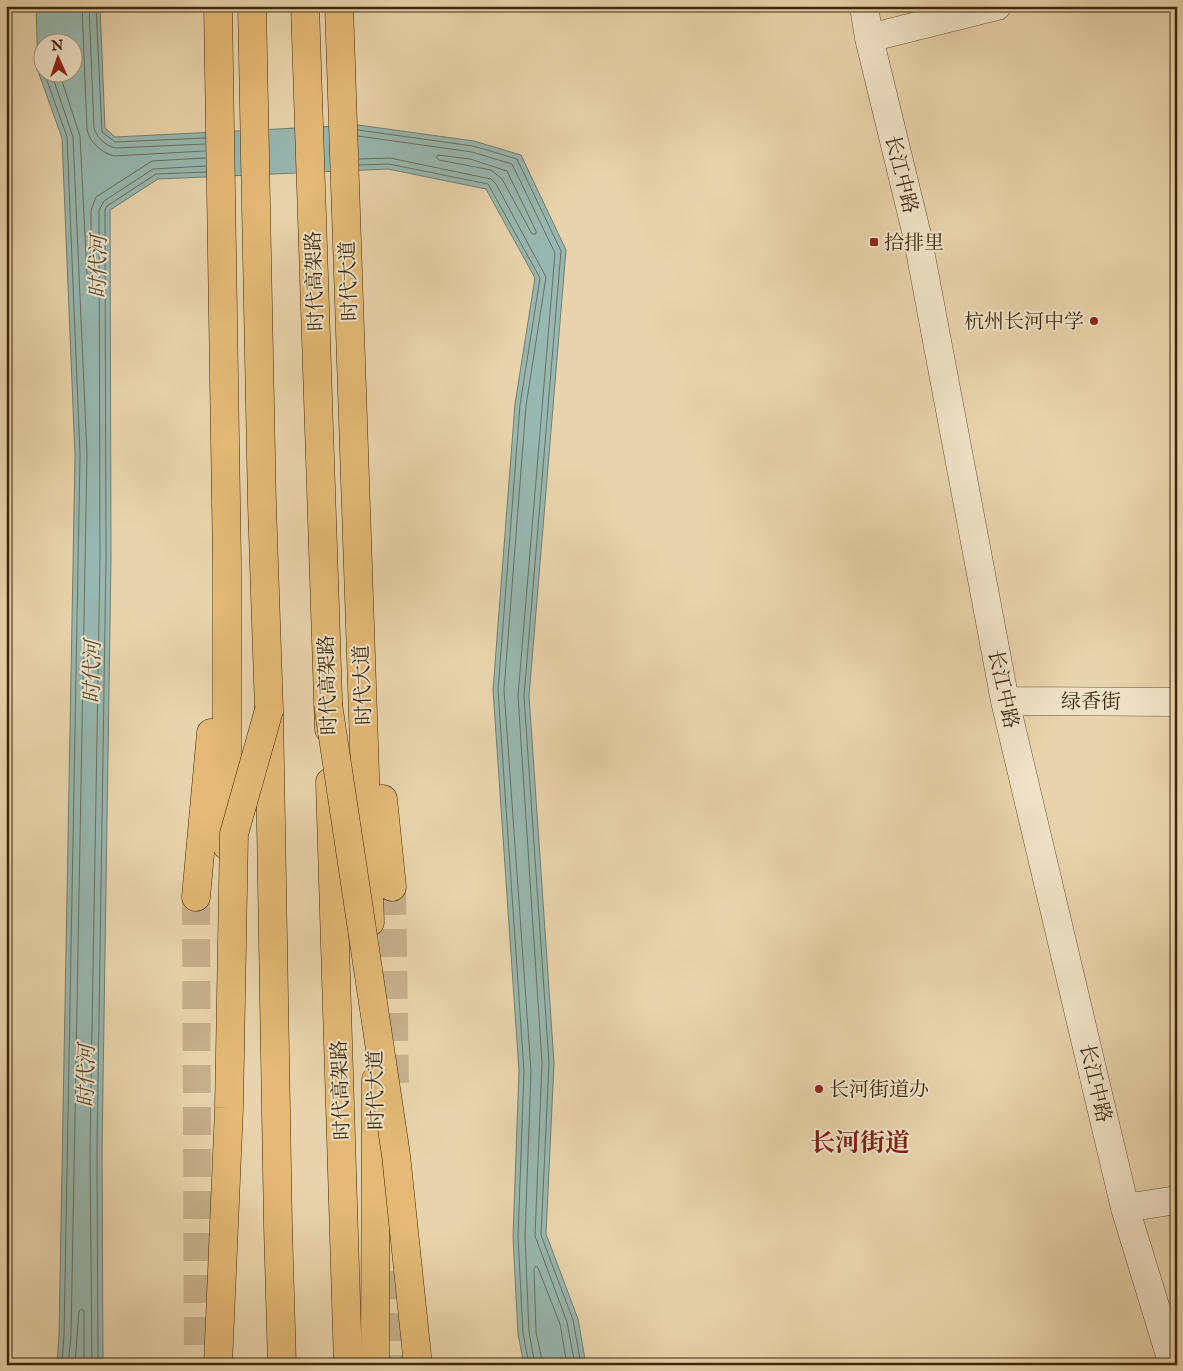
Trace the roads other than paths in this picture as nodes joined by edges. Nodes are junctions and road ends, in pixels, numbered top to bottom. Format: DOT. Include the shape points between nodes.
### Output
graph roads {
  1 [pos="218,6"];
  2 [pos="252,6"];
  3 [pos="306,6"];
  4 [pos="339,6"];
  5 [pos="864,6"];
  6 [pos="997,6"];
  7 [pos="869,38"];
  8 [pos="358,558"];
  9 [pos="227,563"];
  10 [pos="1005,701"];
  11 [pos="1177,702"];
  12 [pos="328,704"];
  13 [pos="269,710"];
  14 [pos="392,887"];
  15 [pos="196,897"];
  16 [pos="1177,1200"];
  17 [pos="1125,1208"];
  18 [pos="218,1365"];
  19 [pos="227,1365"];
  20 [pos="282,1365"];
  21 [pos="348,1365"];
  22 [pos="375,1365"];
  23 [pos="418,1365"];
  24 [pos="1173,1365"];
  1 -- 9 [label="main road"];
  2 -- 13 [label="main road"];
  3 -- 12 [label="main road, 时代高架路"];
  4 -- 8 [label="main road, 时代大道"];
  5 -- 7 [label="street, 长江中路"];
  6 -- 7 [label="street"];
  7 -- 10 [label="street, 长江中路" via="917,235"];
  8 -- 14 [label="main road"];
  8 -- 22 [label="main road, 时代大道" via="376,1103"];
  9 -- 15 [label="main road"];
  9 -- 19 [label="main road"];
  10 -- 11 [label="street, 绿香街"];
  10 -- 17 [label="street, 长江中路"];
  12 -- 21 [label="main road, 时代高架路, bridge"];
  12 -- 23 [label="main road, bridge" via="396,1156"];
  13 -- 18 [label="main road, bridge" via="234,834 230,1108"];
  13 -- 20 [label="main road, bridge"];
  16 -- 17 [label="street"];
  17 -- 24 [label="street, 长江中路"];
}
